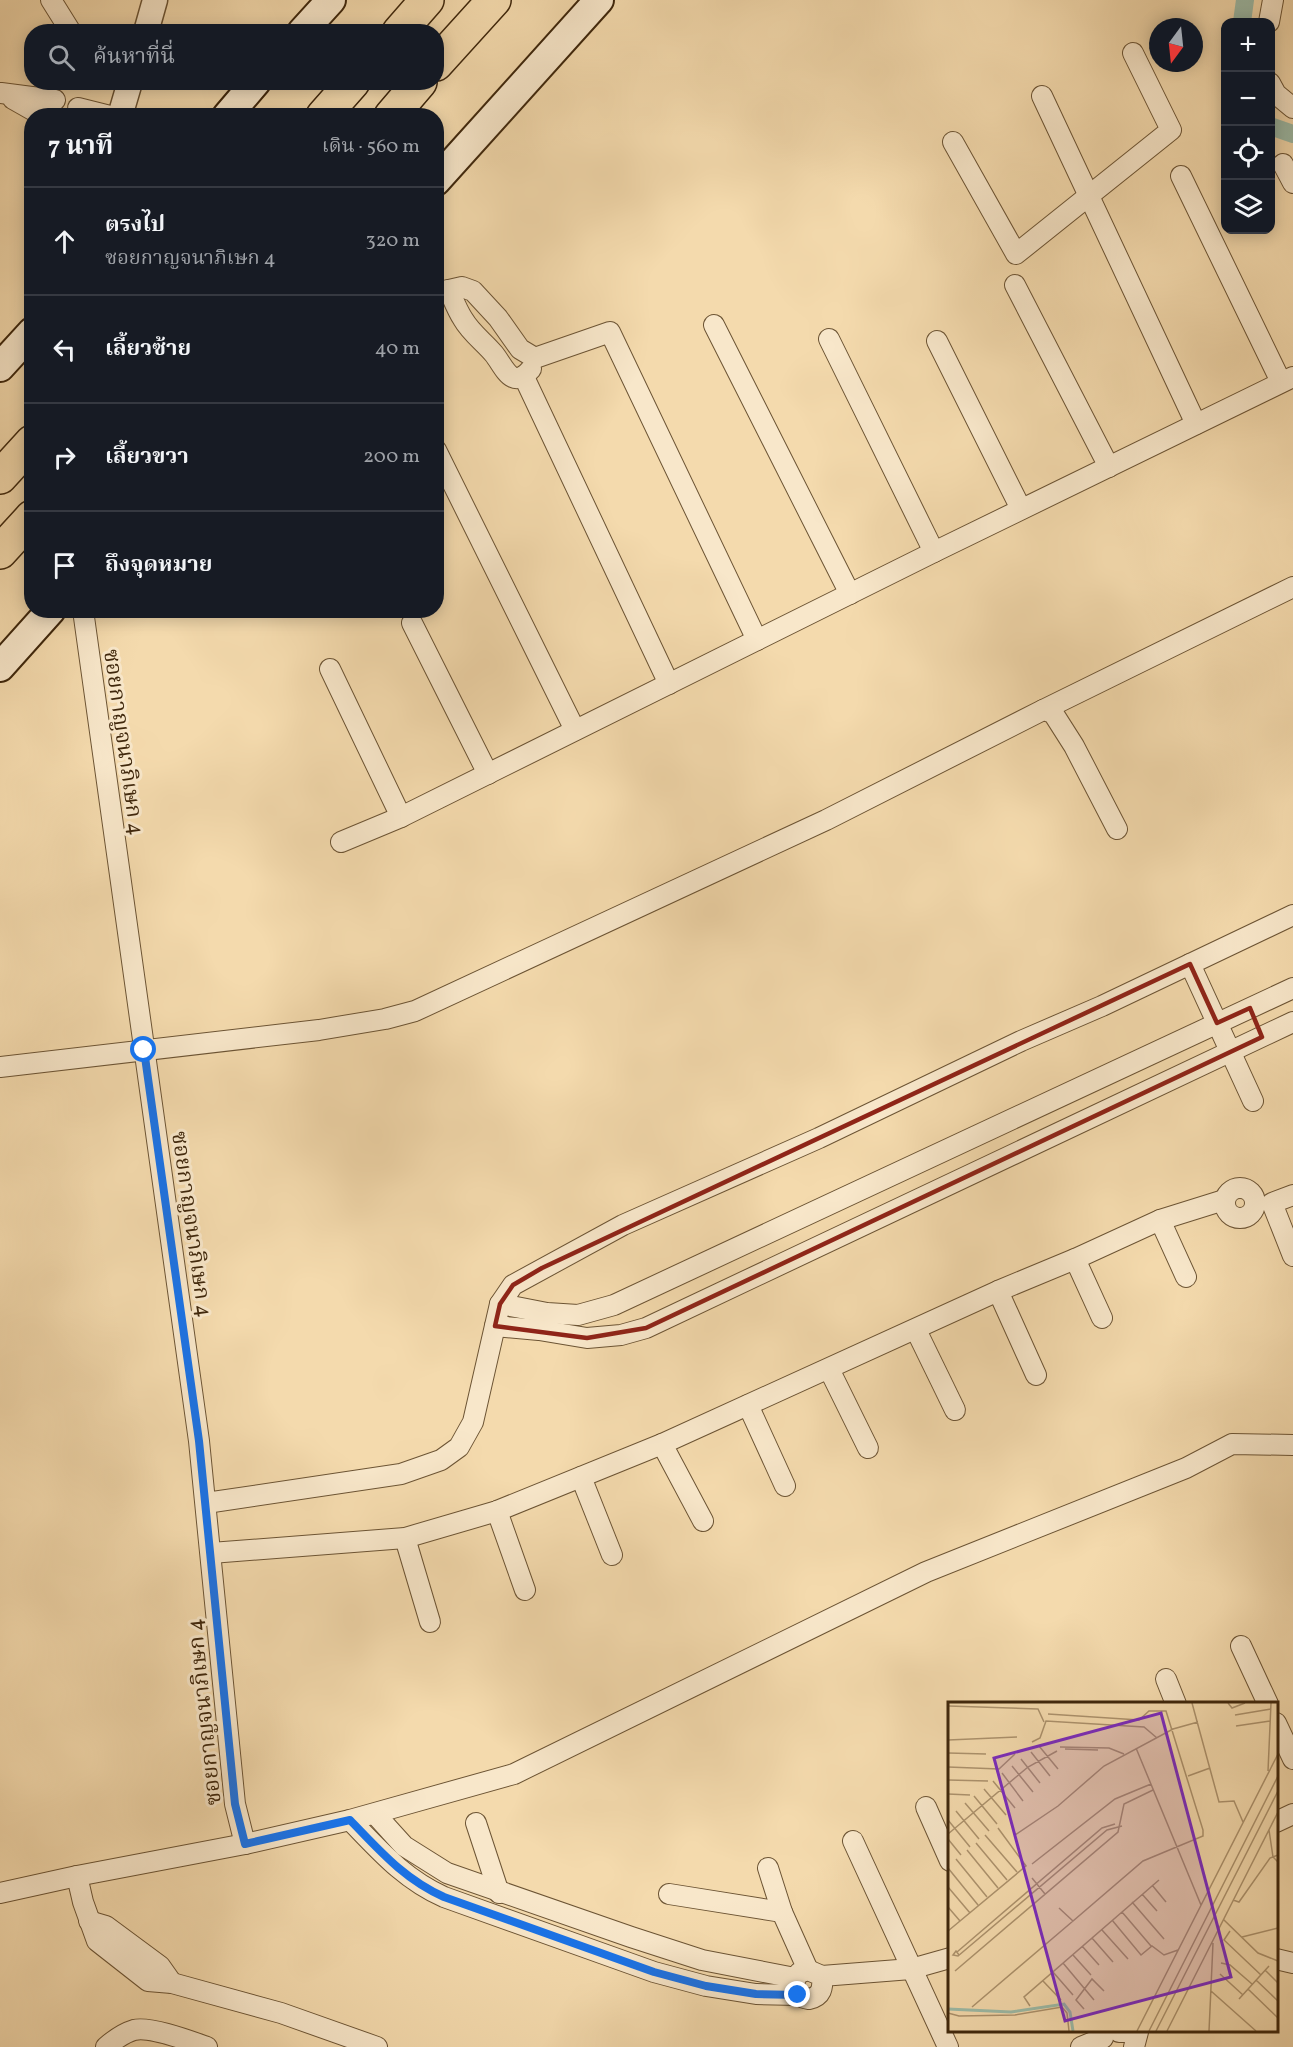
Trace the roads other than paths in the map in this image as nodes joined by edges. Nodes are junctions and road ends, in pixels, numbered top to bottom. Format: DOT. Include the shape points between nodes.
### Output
graph roads {
  1 [pos="51,0"];
  2 [pos="155,0"];
  3 [pos="331,0"];
  4 [pos="427,0"];
  5 [pos="494,0"];
  6 [pos="599,0"];
  7 [pos="1273,0"];
  8 [pos="1270,18"];
  9 [pos="66,24"];
  10 [pos="148,24"];
  11 [pos="309,24"];
  12 [pos="406,24"];
  13 [pos="1133,53"];
  14 [pos="444,55"];
  15 [pos="128,90"];
  16 [pos="249,90"];
  17 [pos="346,90"];
  18 [pos="413,90"];
  19 [pos="1,92"];
  20 [pos="1275,92"];
  21 [pos="1041,96"];
  22 [pos="55,100"];
  23 [pos="29,108"];
  24 [pos="122,108"];
  25 [pos="234,108"];
  26 [pos="330,108"];
  27 [pos="398,108"];
  28 [pos="1293,108"];
  29 [pos="953,142"];
  30 [pos="1283,164"];
  31 [pos="444,172"];
  32 [pos="1181,177"];
  33 [pos="1293,183"];
  34 [pos="1088,195"];
  35 [pos="1015,285"];
  36 [pos="444,291"];
  37 [pos="444,292"];
  38 [pos="714,325"];
  39 [pos="829,339"];
  40 [pos="24,341"];
  41 [pos="937,341"];
  42 [pos="535,358"];
  43 [pos="0,368"];
  44 [pos="524,377"];
  45 [pos="1287,379"];
  46 [pos="1196,424"];
  47 [pos="24,451"];
  48 [pos="444,466"];
  49 [pos="1109,467"];
  50 [pos="0,477"];
  51 [pos="1021,509"];
  52 [pos="24,526"];
  53 [pos="0,552"];
  54 [pos="934,552"];
  55 [pos="1293,587"];
  56 [pos="850,594"];
  57 [pos="44,618"];
  58 [pos="84,618"];
  59 [pos="412,623"];
  60 [pos="757,640"];
  61 [pos="0,667"];
  62 [pos="330,669"];
  63 [pos="669,684"];
  64 [pos="1043,710"];
  65 [pos="575,730"];
  66 [pos="488,774"];
  67 [pos="401,817"];
  68 [pos="1117,829"];
  69 [pos="341,842"];
  70 [pos="1293,915"];
  71 [pos="1190,964"];
  72 [pos="1293,988"];
  73 [pos="1250,1008"];
  74 [pos="1293,1022"];
  75 [pos="1217,1023"];
  76 [pos="1262,1037"];
  77 [pos="144,1050"];
  78 [pos="1230,1052"];
  79 [pos="0,1067"];
  80 [pos="1253,1101"];
  81 [pos="1293,1195"];
  82 [pos="1263,1204"];
  83 [pos="1160,1220"];
  84 [pos="1293,1256"];
  85 [pos="1075,1259"];
  86 [pos="1186,1277"];
  87 [pos="998,1291"];
  88 [pos="500,1304"];
  89 [pos="1102,1318"];
  90 [pos="495,1326"];
  91 [pos="916,1330"];
  92 [pos="829,1368"];
  93 [pos="1036,1375"];
  94 [pos="748,1405"];
  95 [pos="955,1410"];
  96 [pos="662,1444"];
  97 [pos="1293,1445"];
  98 [pos="868,1448"];
  99 [pos="581,1477"];
  100 [pos="785,1486"];
  101 [pos="206,1503"];
  102 [pos="496,1511"];
  103 [pos="703,1521"];
  104 [pos="405,1538"];
  105 [pos="211,1553"];
  106 [pos="612,1555"];
  107 [pos="525,1590"];
  108 [pos="430,1622"];
  109 [pos="1241,1646"];
  110 [pos="1166,1679"];
  111 [pos="1175,1702"];
  112 [pos="1267,1702"];
  113 [pos="1278,1727"];
  114 [pos="1293,1759"];
  115 [pos="926,1807"];
  116 [pos="375,1814"];
  117 [pos="1293,1814"];
  118 [pos="350,1820"];
  119 [pos="1278,1821"];
  120 [pos="476,1823"];
  121 [pos="853,1841"];
  122 [pos="245,1844"];
  123 [pos="948,1856"];
  124 [pos="768,1868"];
  125 [pos="78,1876"];
  126 [pos="0,1893"];
  127 [pos="500,1893"];
  128 [pos="669,1894"];
  129 [pos="783,1912"];
  130 [pos="948,1959"];
  131 [pos="1278,1959"];
  132 [pos="1293,1963"];
  133 [pos="911,1969"];
  134 [pos="806,1980"];
  135 [pos="1127,2036"];
  136 [pos="106,2047"];
  137 [pos="207,2047"];
  138 [pos="377,2047"];
  139 [pos="948,2047"];
  140 [pos="1081,2047"];
  1 -- 9 [label="street"];
  2 -- 10 [label="street"];
  3 -- 11 [label="main road"];
  4 -- 12 [label="highway"];
  5 -- 14 [label="highway"];
  6 -- 31 [label="main road"];
  7 -- 8 [label="street"];
  13 -- 34 [label="street" via="1171,130"];
  15 -- 24 [label="street"];
  16 -- 25 [label="main road"];
  17 -- 26 [label="highway"];
  18 -- 27 [label="highway"];
  19 -- 22 [label="street"];
  19 -- 23 [label="street"];
  20 -- 28 [label="street"];
  21 -- 34 [label="street"];
  29 -- 34 [label="street" via="1016,254"];
  30 -- 33 [label="street"];
  32 -- 45 [label="street"];
  34 -- 46 [label="street"];
  35 -- 49 [label="street"];
  36 -- 42 [label="street" via="462,287 473,291 520,349"];
  37 -- 44 [label="street" via="502,369"];
  38 -- 56 [label="street"];
  39 -- 54 [label="street"];
  40 -- 43 [label="main road"];
  41 -- 51 [label="street"];
  42 -- 44 [label="street"];
  42 -- 60 [label="street" via="610,332"];
  44 -- 63 [label="street"];
  45 -- 46 [label="street"];
  46 -- 49 [label="street"];
  47 -- 50 [label="highway"];
  48 -- 65 [label="street"];
  49 -- 51 [label="street"];
  51 -- 54 [label="street"];
  52 -- 53 [label="highway"];
  54 -- 56 [label="street"];
  55 -- 64 [label="street"];
  56 -- 60 [label="street"];
  57 -- 61 [label="main road"];
  58 -- 77 [label="street, ซอยกาญจนาภิเษก 4"];
  59 -- 66 [label="street"];
  60 -- 63 [label="street"];
  62 -- 67 [label="street"];
  63 -- 65 [label="street"];
  64 -- 68 [label="street" via="1053,713 1074,746"];
  64 -- 77 [label="street" via="826,820 415,1011 319,1030"];
  65 -- 66 [label="street"];
  66 -- 67 [label="street"];
  67 -- 69 [label="street"];
  70 -- 71 [label="street"];
  71 -- 75 [label="street"];
  71 -- 88 [label="street" via="758,1167 623,1225 513,1285"];
  72 -- 73 [label="street"];
  73 -- 75 [label="street"];
  73 -- 76 [label="street"];
  74 -- 76 [label="street"];
  75 -- 78 [label="street"];
  75 -- 88 [label="street" via="614,1305 578,1315"];
  76 -- 78 [label="street"];
  77 -- 79 [label="street"];
  77 -- 101 [label="street, ซอยกาญจนาภิเษก 4"];
  78 -- 80 [label="street"];
  78 -- 90 [label="street" via="646,1328 586,1338"];
  81 -- 82 [label="street"];
  82 -- 83 [label="street" via="1245,1218 1230,1215 1224,1200"];
  82 -- 84 [label="street"];
  83 -- 85 [label="street"];
  83 -- 86 [label="street"];
  85 -- 87 [label="street"];
  85 -- 89 [label="street"];
  87 -- 91 [label="street"];
  87 -- 93 [label="street"];
  88 -- 90 [label="street"];
  90 -- 101 [label="street" via="472,1422 459,1447 441,1460 401,1474"];
  91 -- 92 [label="street"];
  91 -- 95 [label="street"];
  92 -- 94 [label="street"];
  92 -- 98 [label="street"];
  94 -- 96 [label="street"];
  94 -- 100 [label="street"];
  96 -- 99 [label="street"];
  96 -- 103 [label="street"];
  97 -- 116 [label="street" via="1232,1444 1186,1468 926,1572 514,1774"];
  99 -- 102 [label="street"];
  99 -- 106 [label="street"];
  101 -- 105 [label="street, ซอยกาญจนาภิเษก 4"];
  102 -- 104 [label="street"];
  102 -- 107 [label="street"];
  104 -- 105 [label="street"];
  104 -- 108 [label="street"];
  105 -- 122 [label="street, ซอยกาญจนาภิเษก 4" via="235,1804"];
  109 -- 112 [label="street"];
  110 -- 111 [label="street"];
  113 -- 114 [label="street"];
  115 -- 123 [label="street"];
  116 -- 118 [label="street"];
  116 -- 127 [label="street" via="404,1846 438,1868"];
  117 -- 119 [label="street"];
  118 -- 122 [label="street"];
  118 -- 134 [label="street" via="390,1861 423,1887 654,1972 756,1994"];
  120 -- 127 [label="street"];
  121 -- 133 [label="street"];
  122 -- 125 [label="street"];
  124 -- 129 [label="street"];
  125 -- 126 [label="street"];
  125 -- 138 [label="street" via="89,1921 106,1926 160,1966 172,1983 280,2013"];
  127 -- 134 [label="street" via="702,1960"];
  128 -- 129 [label="street"];
  129 -- 134 [label="street"];
  130 -- 133 [label="street"];
  131 -- 132 [label="street"];
  133 -- 134 [label="street"];
  133 -- 139 [label="street"];
  135 -- 140 [label="street"];
  136 -- 137 [label="street" via="136,2030 170,2035"];
}
